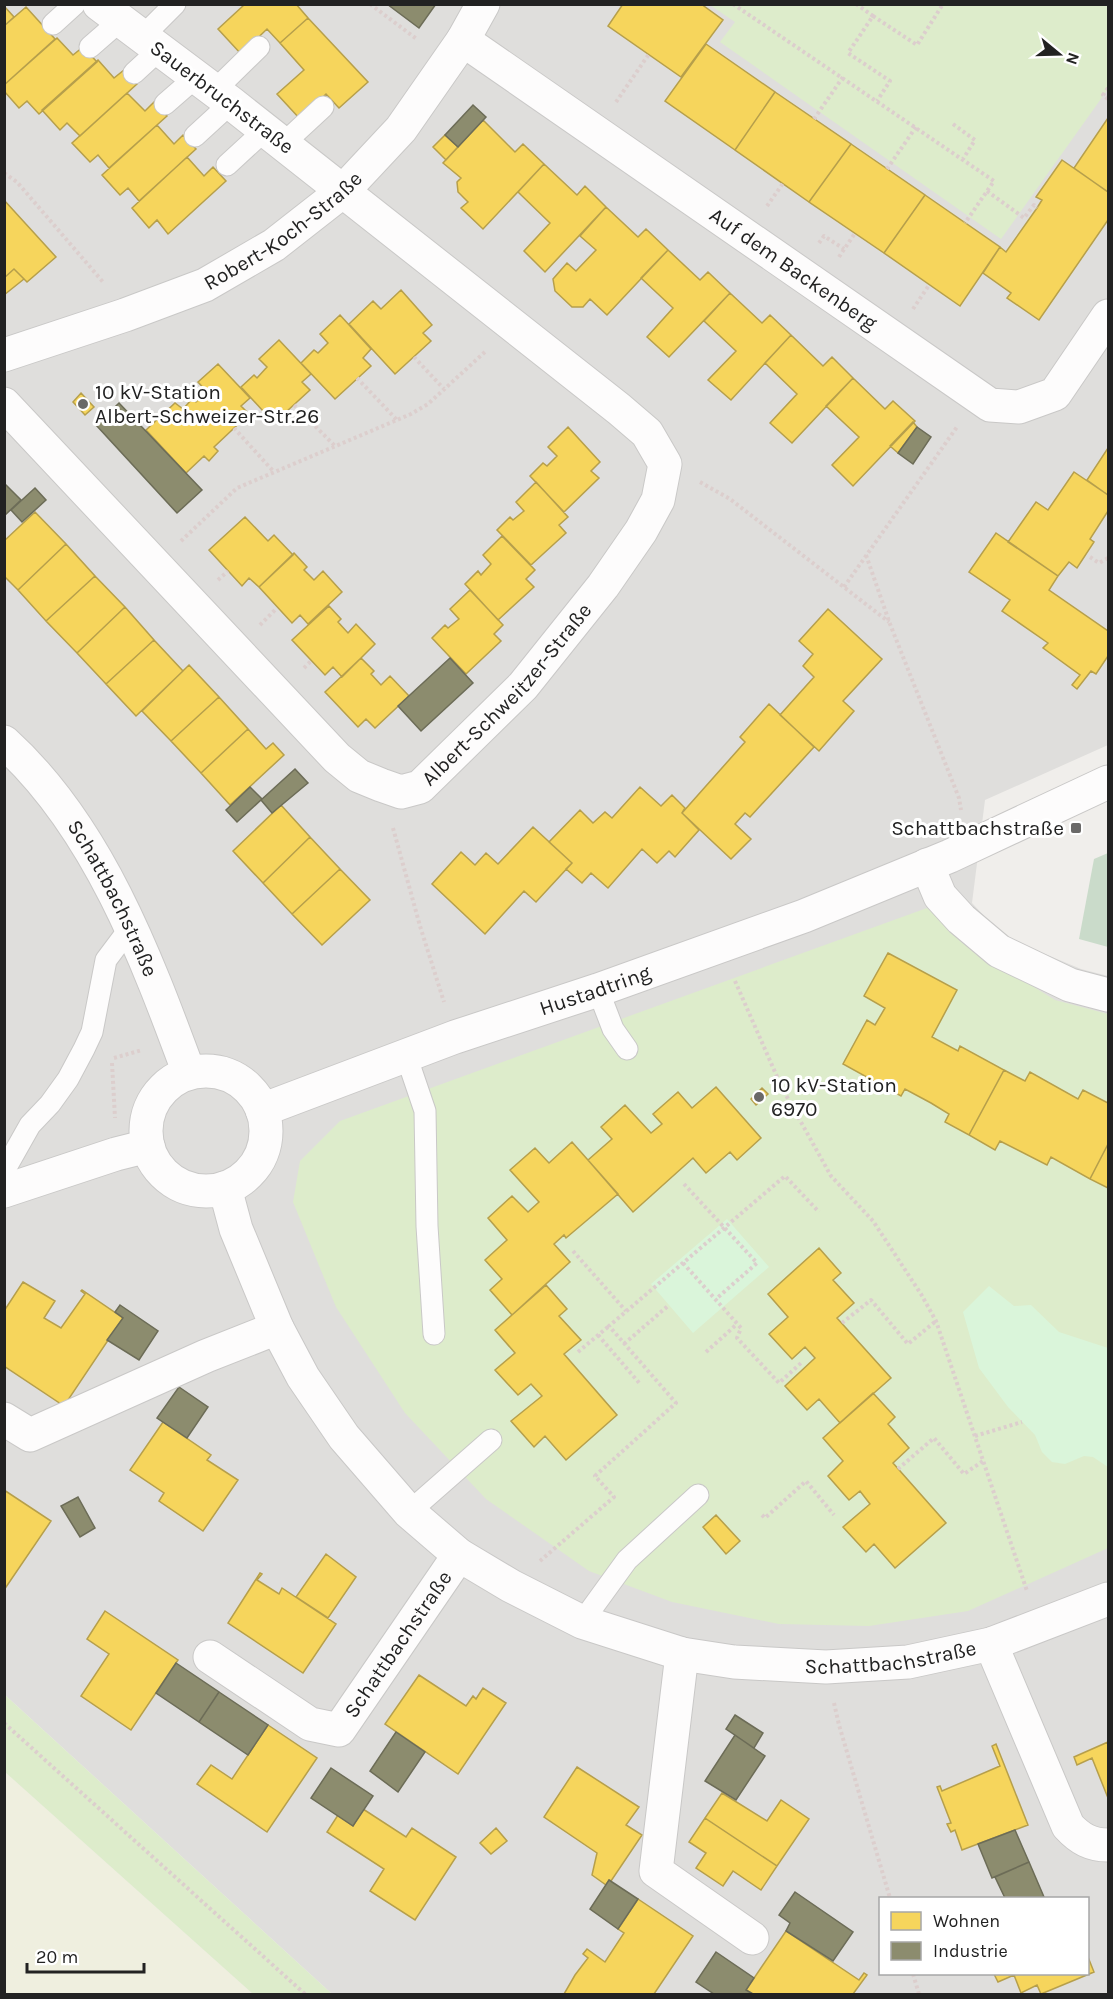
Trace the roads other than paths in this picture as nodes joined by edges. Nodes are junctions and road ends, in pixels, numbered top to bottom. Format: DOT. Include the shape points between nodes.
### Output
graph roads {
  1 [pos="75,4"];
  2 [pos="175,4"];
  3 [pos="480,6"];
  4 [pos="52,24"];
  5 [pos="130,28"];
  6 [pos="90,47"];
  7 [pos="259,47"];
  8 [pos="456,51"];
  9 [pos="134,73"];
  10 [pos="214,90"];
  11 [pos="165,104"];
  12 [pos="323,107"];
  13 [pos="195,136"];
  14 [pos="274,137"];
  15 [pos="227,165"];
  16 [pos="343,191"];
  17 [pos="1108,316"];
  18 [pos="4,355"];
  19 [pos="4,404"];
  20 [pos="5,744"];
  21 [pos="1108,782"];
  22 [pos="927,865"];
  23 [pos="130,928"];
  24 [pos="598,990"];
  25 [pos="1108,995"];
  26 [pos="627,1049"];
  27 [pos="406,1055"];
  28 [pos="189,1073"];
  29 [pos="262,1110"];
  30 [pos="148,1146"];
  31 [pos="4,1170"];
  32 [pos="225,1188"];
  33 [pos="4,1191"];
  34 [pos="277,1328"];
  35 [pos="434,1334"];
  36 [pos="4,1419"];
  37 [pos="491,1440"];
  38 [pos="698,1495"];
  39 [pos="409,1512"];
  40 [pos="459,1555"];
  41 [pos="1108,1599"];
  42 [pos="582,1622"];
  43 [pos="991,1644"];
  44 [pos="682,1654"];
  45 [pos="210,1657"];
  46 [pos="1108,1845"];
  47 [pos="752,1938"];
  1 -- 4 [label="lane"];
  2 -- 5 [label="lane"];
  3 -- 8 [label="street, Robert-Koch-Straße"];
  5 -- 6 [label="lane"];
  5 -- 9 [label="lane"];
  5 -- 10 [label="street, Sauerbruchstraße"];
  7 -- 10 [label="lane"];
  8 -- 16 [label="street, Robert-Koch-Straße" via="401,129"];
  8 -- 17 [label="street, Auf dem Backenberg" via="596,133 990,405 1019,407 1055,394"];
  10 -- 11 [label="lane"];
  10 -- 13 [label="lane"];
  10 -- 14 [label="street, Sauerbruchstraße"];
  12 -- 14 [label="lane"];
  14 -- 15 [label="lane"];
  14 -- 16 [label="street, Sauerbruchstraße"];
  16 -- 18 [label="street, Robert-Koch-Straße" via="274,245 205,285"];
  16 -- 19 [label="street, Albert-Schweitzer-Straße" via="647,433 665,464 658,500 589,604 523,686 420,787 401,792 359,776 337,758"];
  20 -- 23 [label="street, Schattbachstraße" via="42,782 77,827"];
  21 -- 22 [label="street, Hustadtring"];
  22 -- 24 [label="street, Hustadtring" via="804,916"];
  22 -- 25 [label="street" via="940,896 961,920 999,951 1070,985"];
  23 -- 28 [label="street, Schattbachstraße" via="155,980"];
  23 -- 31 [label="lane" via="106,960 92,1032 84,1049 68,1079 30,1125"];
  24 -- 26 [label="lane" via="613,1029"];
  24 -- 27 [label="street, Hustadtring"];
  27 -- 29 [label="street, Hustadtring"];
  27 -- 35 [label="lane" via="425,1111"];
  28 -- 29 [label="street" via="215,1071 233,1077 249,1088"];
  28 -- 30 [label="street" via="169,1084 153,1101 146,1131"];
  29 -- 32 [label="street" via="266,1123 262,1150 248,1173"];
  30 -- 32 [label="street" via="160,1170 183,1186"];
  30 -- 33 [label="street"];
  32 -- 34 [label="street, Schattbachstraße" via="236,1229"];
  34 -- 36 [label="street" via="30,1435"];
  34 -- 39 [label="street, Schattbachstraße" via="303,1377 344,1437"];
  37 -- 39 [label="lane"];
  38 -- 42 [label="lane" via="627,1560"];
  39 -- 40 [label="street, Schattbachstraße"];
  40 -- 42 [label="street, Schattbachstraße"];
  40 -- 45 [label="street, Schattbachstraße" via="339,1730 310,1724"];
  41 -- 43 [label="street, Schattbachstraße"];
  42 -- 44 [label="street, Schattbachstraße"];
  43 -- 44 [label="street, Schattbachstraße" via="908,1662 826,1667 734,1662"];
  43 -- 46 [label="street, Schattbachstraße" via="1068,1826 1094,1845"];
  44 -- 47 [label="street" via="656,1871"];
}
